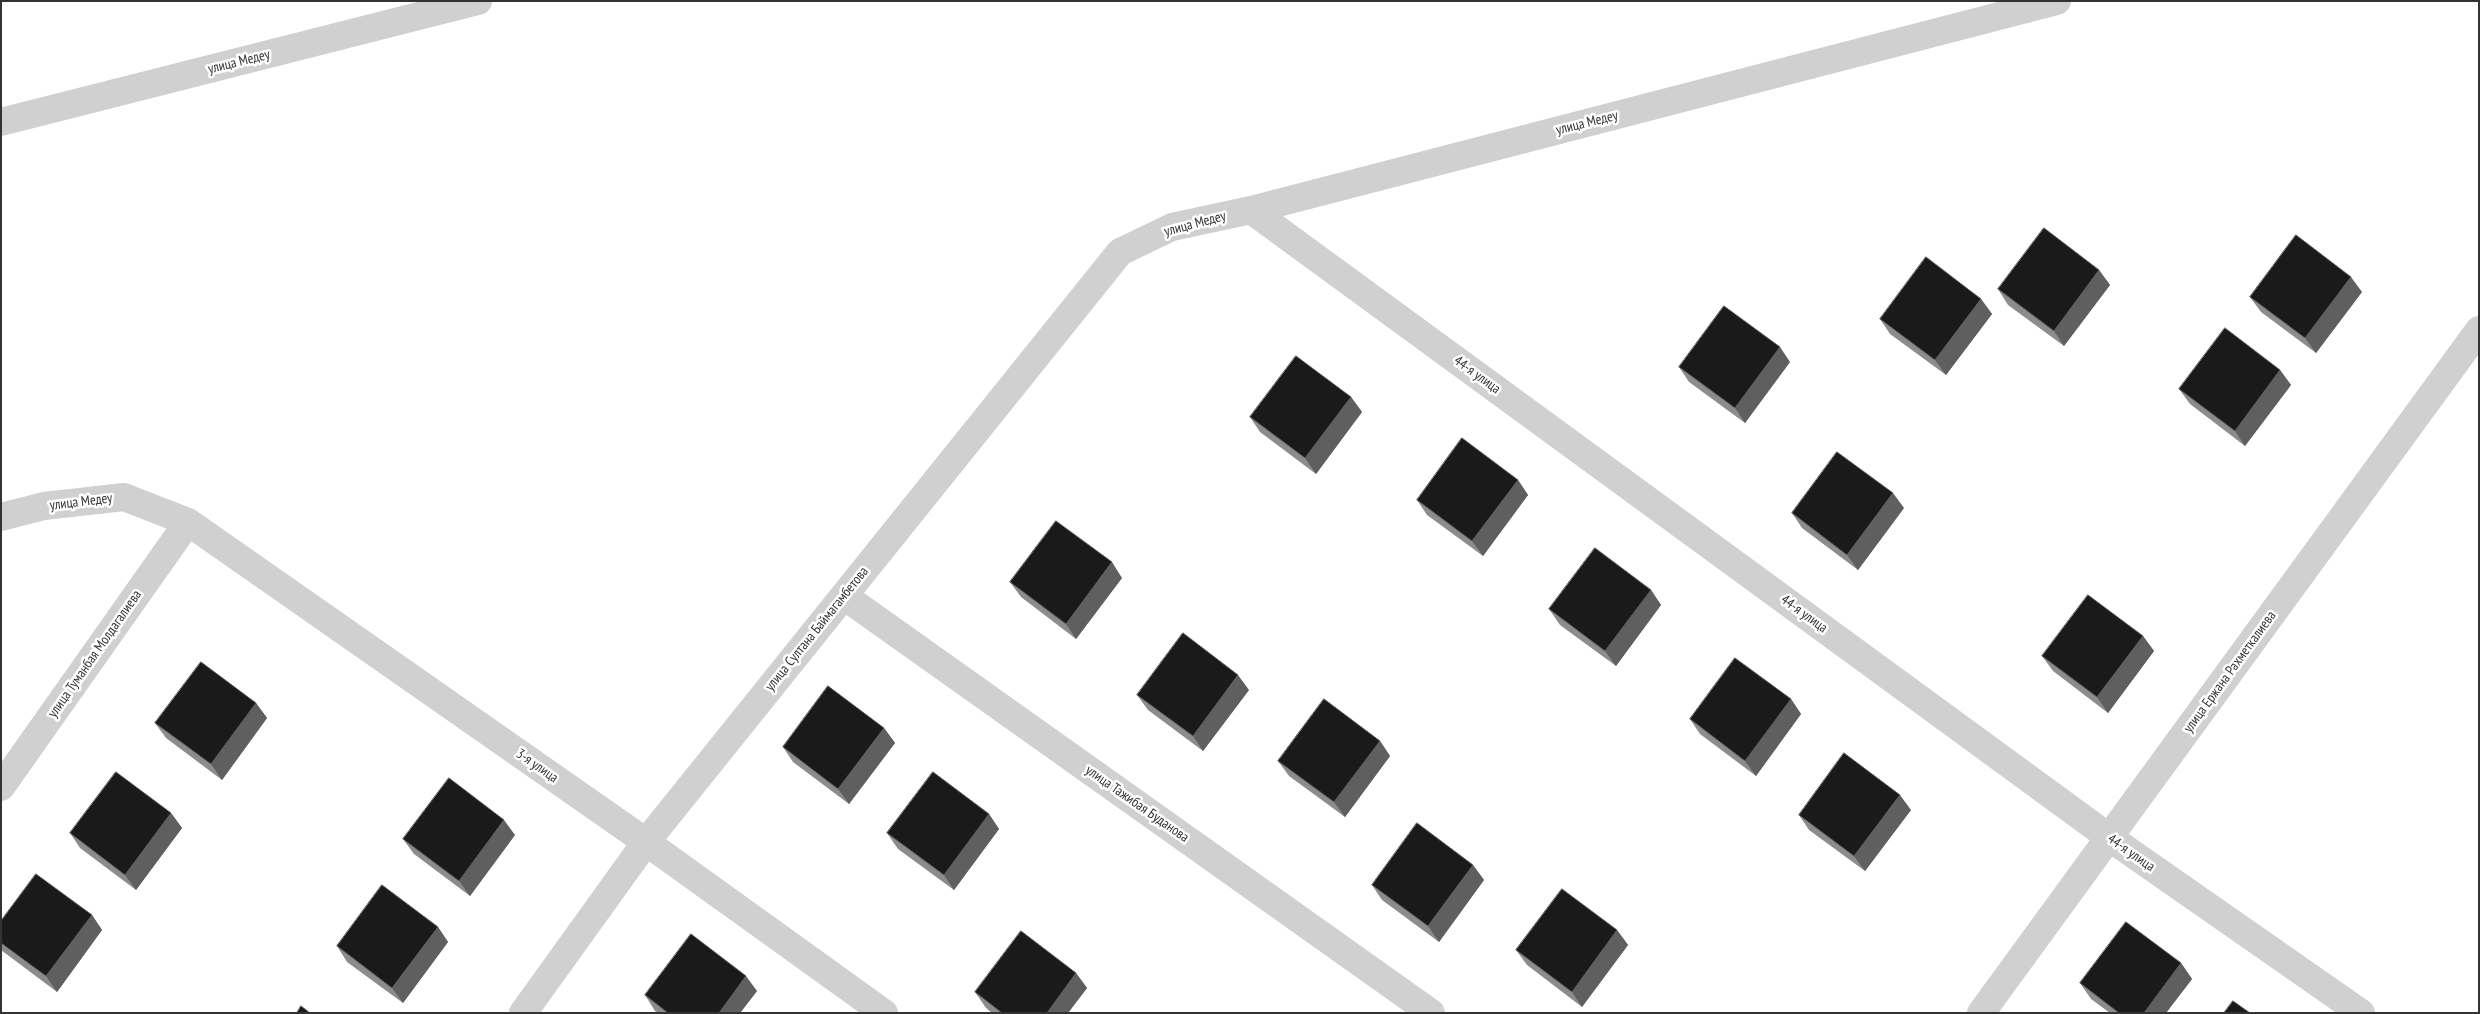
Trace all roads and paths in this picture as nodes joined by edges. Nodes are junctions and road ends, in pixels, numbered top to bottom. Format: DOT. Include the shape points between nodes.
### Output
graph roads {
  1 [pos="478,1"];
  2 [pos="2057,1"];
  3 [pos="1,122"];
  4 [pos="1251,210"];
  5 [pos="1120,252"];
  6 [pos="2479,330"];
  7 [pos="1,517"];
  8 [pos="188,522"];
  9 [pos="844,596"];
  10 [pos="1,787"];
  11 [pos="2110,838"];
  12 [pos="646,842"];
  13 [pos="522,1013"];
  14 [pos="884,1013"];
  15 [pos="1431,1013"];
  16 [pos="1981,1013"];
  17 [pos="2361,1013"];
  1 -- 3 [label="street, улица Медеу"];
  2 -- 4 [label="street, улица Медеу"];
  4 -- 5 [label="street, улица Медеу" via="1172,227"];
  4 -- 11 [label="street, 44-я улица"];
  5 -- 9 [label="street, улица Султана Баймагамбетова"];
  6 -- 11 [label="street, улица Ержана Рахметкалиева"];
  7 -- 8 [label="street, улица Медеу" via="44,506 124,497"];
  8 -- 10 [label="street, улица Туманбая Молдагалиева"];
  8 -- 12 [label="street, 3-я улица"];
  9 -- 12 [label="street, улица Султана Баймагамбетова"];
  9 -- 15 [label="street, улица Тажибая Буданова"];
  11 -- 16 [label="street, улица Ержана Рахметкалиева"];
  11 -- 17 [label="street, 44-я улица"];
  12 -- 13 [label="street, улица Султана Баймагамбетова"];
  12 -- 14 [label="street, 3-я улица"];
}
